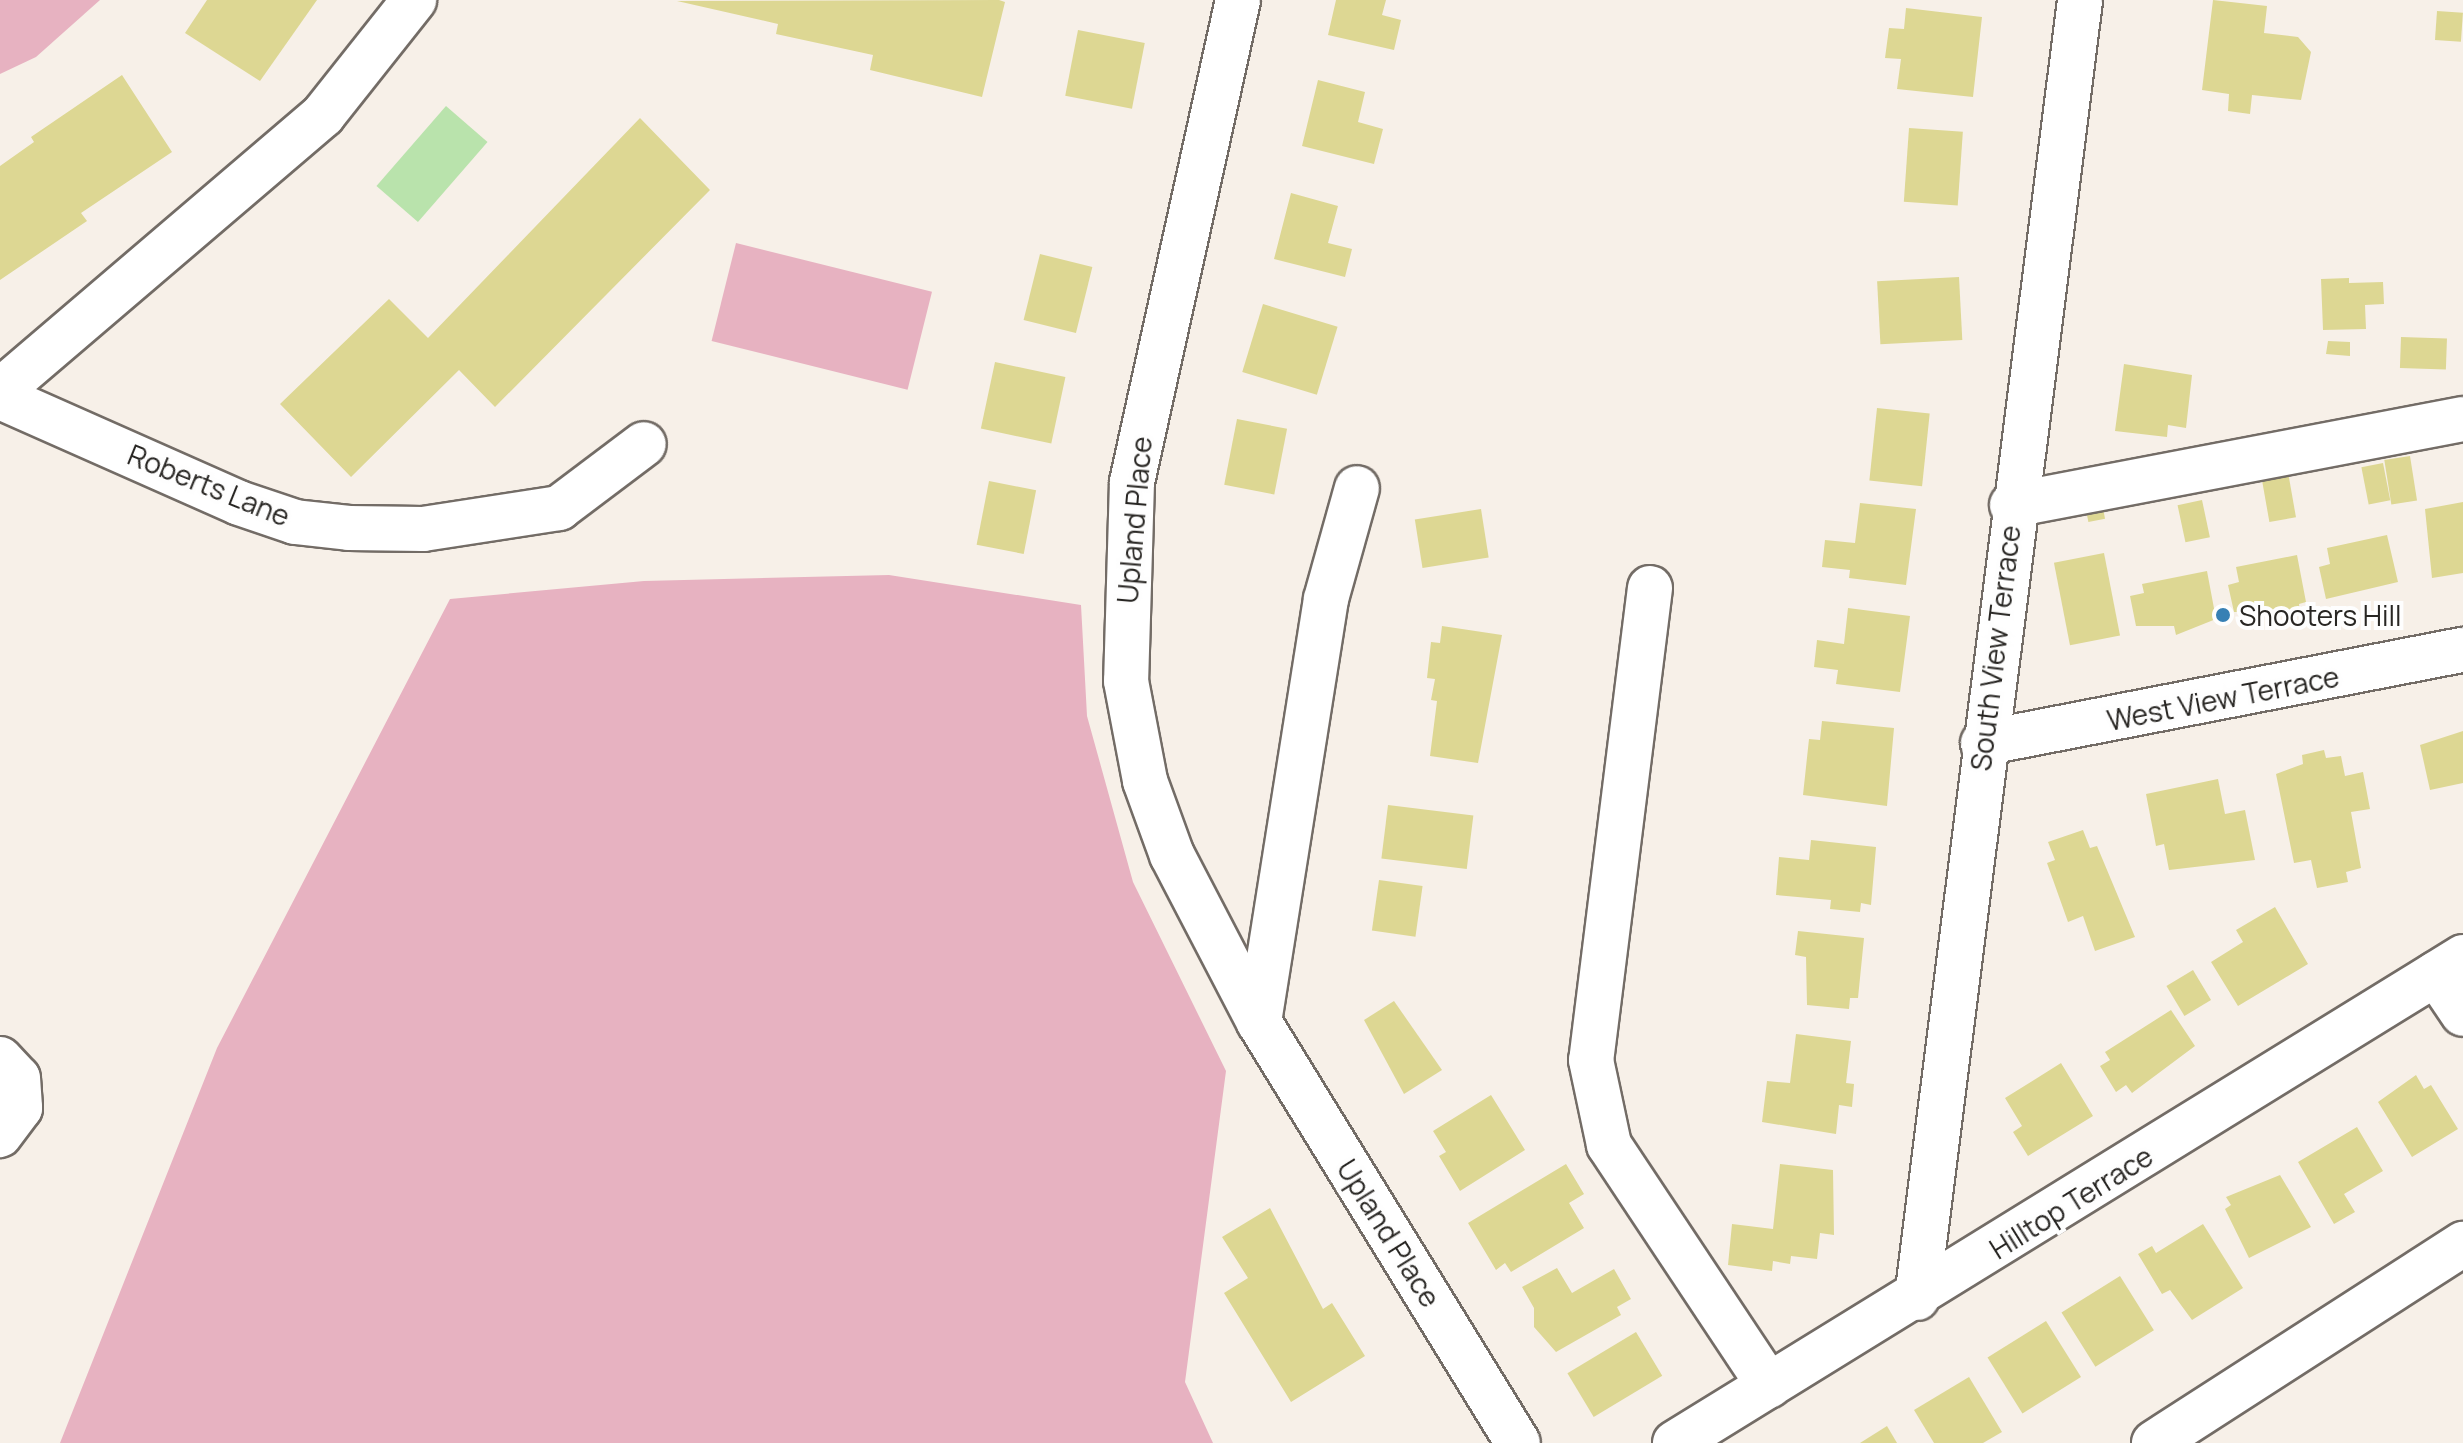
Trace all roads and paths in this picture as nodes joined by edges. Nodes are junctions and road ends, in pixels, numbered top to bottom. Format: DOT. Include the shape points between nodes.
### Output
graph roads {
  1 [pos="414,0"];
  2 [pos="1238,0"];
  3 [pos="2080,0"];
  4 [pos="0,391"];
  5 [pos="0,397"];
  6 [pos="2463,419"];
  7 [pos="644,444"];
  8 [pos="1357,488"];
  9 [pos="2012,505"];
  10 [pos="1650,588"];
  11 [pos="2463,650"];
  12 [pos="1983,743"];
  13 [pos="2450,966"];
  14 [pos="2463,1014"];
  15 [pos="1259,1022"];
  16 [pos="0,1059"];
  17 [pos="0,1135"];
  18 [pos="2463,1244"];
  19 [pos="1917,1298"];
  20 [pos="1769,1386"];
  21 [pos="1518,1443"];
  22 [pos="1675,1443"];
  23 [pos="2154,1443"];
  1 -- 4 [label="street" via="323,115"];
  2 -- 15 [label="street, Upland Place" via="1132,482 1126,681 1145,781 1172,855"];
  3 -- 9 [label="street, South View Terrace"];
  5 -- 7 [label="street, Roberts Lane" via="239,503 295,522 349,528 423,529 559,508"];
  6 -- 9 [label="street"];
  8 -- 15 [label="street" via="1326,599"];
  9 -- 12 [label="street, South View Terrace"];
  10 -- 20 [label="street" via="1591,1060 1609,1145"];
  11 -- 12 [label="street, West View Terrace"];
  12 -- 19 [label="street, South View Terrace"];
  13 -- 14 [label="street"];
  13 -- 19 [label="street, Hilltop Terrace"];
  15 -- 21 [label="street, Upland Place"];
  16 -- 17 [label="street" via="18,1078 20,1108"];
  18 -- 23 [label="street"];
  19 -- 20 [label="street, Hilltop Terrace"];
  20 -- 22 [label="street, Hilltop Terrace"];
}
